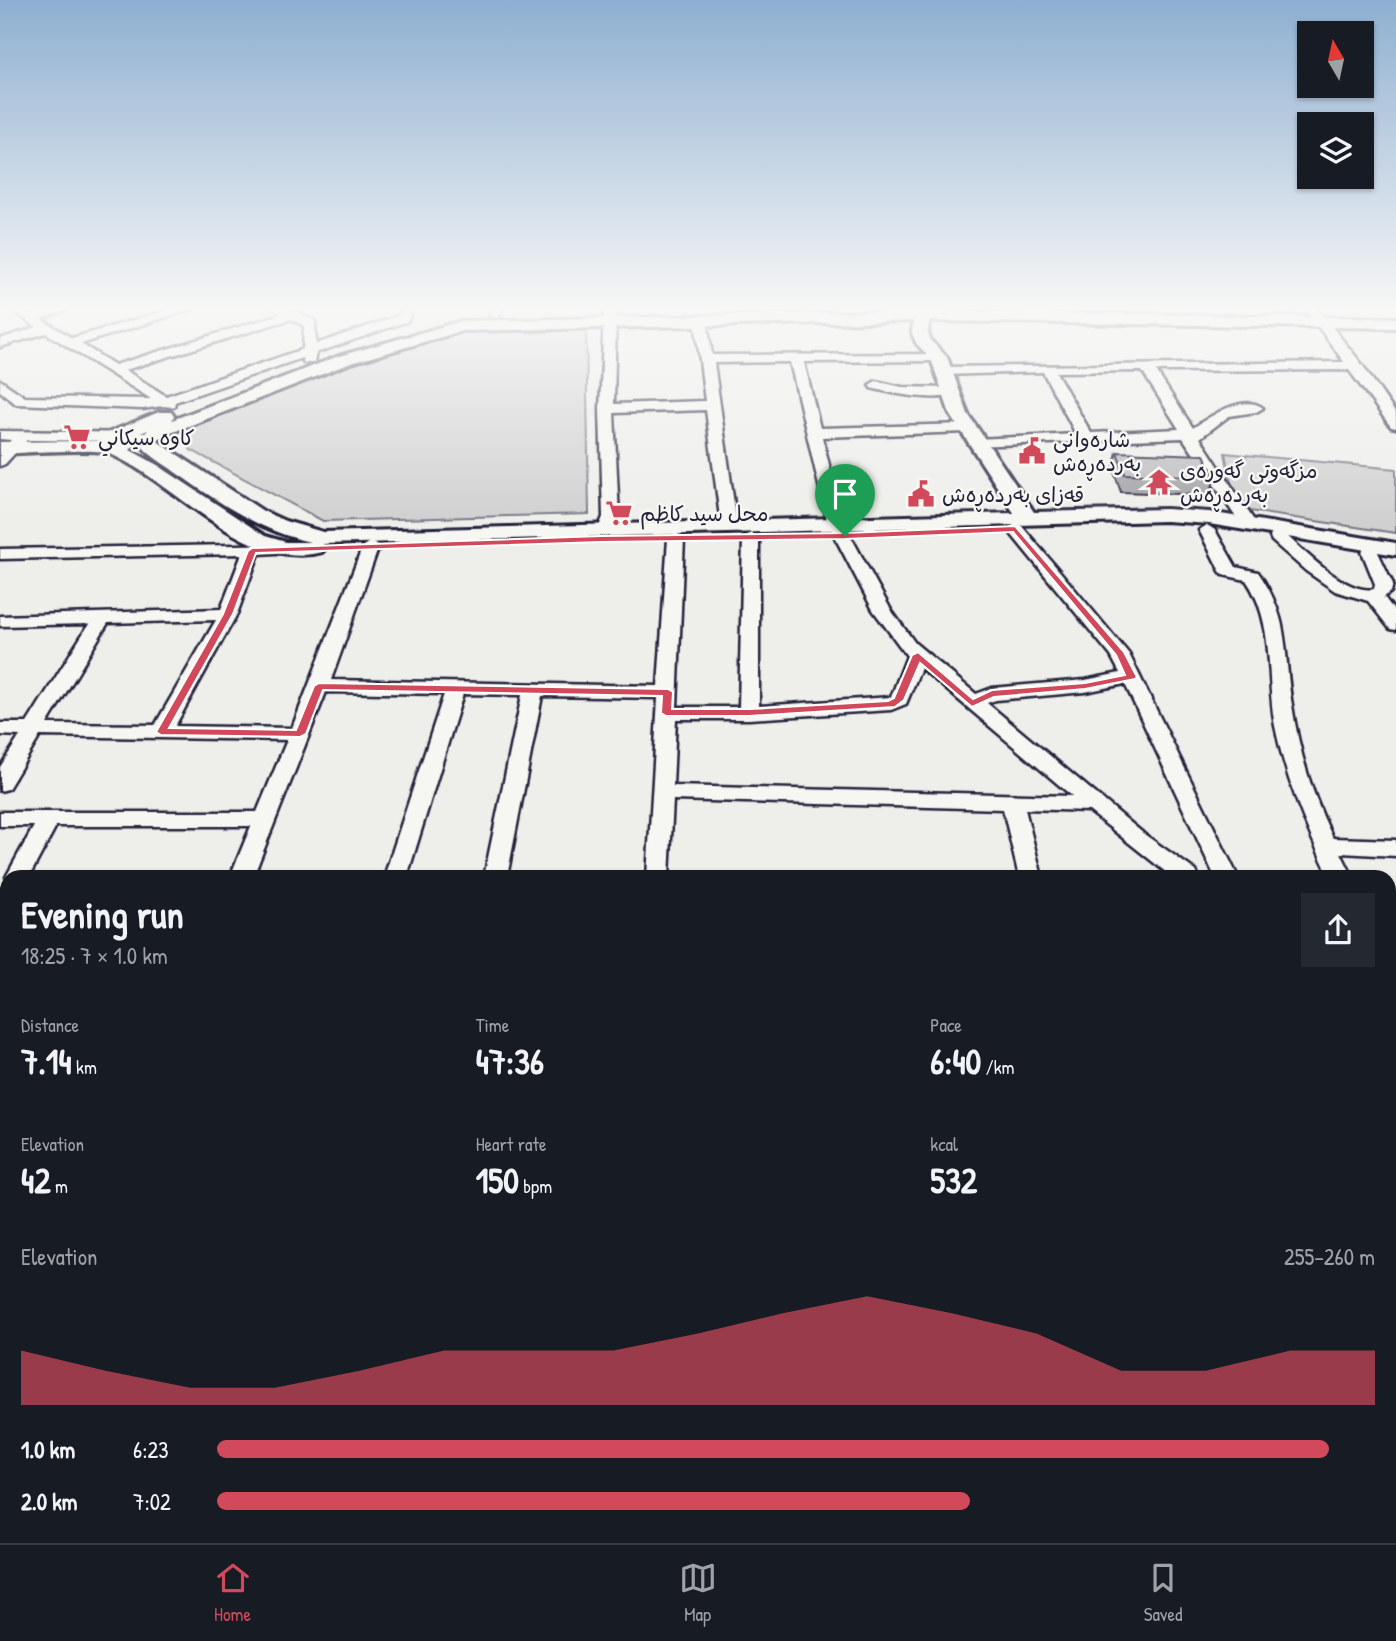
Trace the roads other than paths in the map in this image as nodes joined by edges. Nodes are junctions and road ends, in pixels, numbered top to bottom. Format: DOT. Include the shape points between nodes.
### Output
graph roads {
  1 [pos="131,379"];
  2 [pos="245,379"];
  3 [pos="293,379"];
  4 [pos="608,379"];
  5 [pos="709,379"];
  6 [pos="801,379"];
  7 [pos="946,379"];
  8 [pos="1053,379"];
  9 [pos="1153,379"];
  10 [pos="1365,379"];
  11 [pos="0,384"];
  12 [pos="877,385"];
  13 [pos="950,392"];
  14 [pos="713,405"];
  15 [pos="172,406"];
  16 [pos="1256,408"];
  17 [pos="607,410"];
  18 [pos="1396,424"];
  19 [pos="814,433"];
  20 [pos="971,435"];
  21 [pos="1188,435"];
  22 [pos="1085,436"];
  23 [pos="148,441"];
  24 [pos="111,442"];
  25 [pos="7,445"];
  26 [pos="1022,524"];
  27 [pos="729,525"];
  28 [pos="1249,525"];
  29 [pos="606,529"];
  30 [pos="840,530"];
  31 [pos="1207,530"];
  32 [pos="1278,537"];
  33 [pos="676,538"];
  34 [pos="751,538"];
  35 [pos="371,546"];
  36 [pos="285,548"];
  37 [pos="1396,549"];
  38 [pos="252,551"];
  39 [pos="1370,552"];
  40 [pos="0,554"];
  41 [pos="1396,557"];
  42 [pos="1374,596"];
  43 [pos="228,614"];
  44 [pos="102,618"];
  45 [pos="0,621"];
  46 [pos="1396,625"];
  47 [pos="918,655"];
  48 [pos="1131,677"];
  49 [pos="319,686"];
  50 [pos="454,689"];
  51 [pos="533,690"];
  52 [pos="667,703"];
  53 [pos="972,703"];
  54 [pos="749,712"];
  55 [pos="0,729"];
  56 [pos="32,729"];
  57 [pos="161,732"];
  58 [pos="300,734"];
  59 [pos="0,784"];
  60 [pos="662,793"];
  61 [pos="1012,802"];
  62 [pos="1094,804"];
  63 [pos="0,819"];
  64 [pos="49,819"];
  65 [pos="266,819"];
  66 [pos="1325,845"];
  67 [pos="1396,848"];
  68 [pos="21,870"];
  69 [pos="244,870"];
  70 [pos="397,870"];
  71 [pos="496,870"];
  72 [pos="658,870"];
  73 [pos="1029,870"];
  74 [pos="1178,870"];
  75 [pos="1224,870"];
  76 [pos="1338,870"];
  1 -- 15 [label="street"];
  2 -- 15 [label="main road"];
  3 -- 23 [label="main road"];
  4 -- 17 [label="street"];
  5 -- 14 [label="street"];
  6 -- 19 [label="street"];
  7 -- 13 [label="main road"];
  8 -- 22 [label="street"];
  9 -- 21 [label="street"];
  10 -- 18 [label="street"];
  11 -- 15 [label="street" via="22,401"];
  12 -- 13 [label="street" via="902,391"];
  13 -- 20 [label="main road"];
  14 -- 17 [label="street"];
  14 -- 27 [label="street"];
  15 -- 24 [label="main road"];
  16 -- 21 [label="street" via="1225,412"];
  17 -- 29 [label="street" via="611,517"];
  19 -- 20 [label="street"];
  19 -- 30 [label="street"];
  20 -- 22 [label="street"];
  20 -- 26 [label="main road"];
  21 -- 22 [label="street"];
  21 -- 28 [label="street"];
  23 -- 24 [label="main road"];
  23 -- 29 [label="main road" via="269,523 307,536"];
  24 -- 25 [label="main road"];
  24 -- 36 [label="main road" via="258,540"];
  26 -- 28 [label="main road" via="1166,515"];
  26 -- 30 [label="main road"];
  26 -- 31 [label="main road" via="1172,523"];
  26 -- 48 [label="street" via="1121,654"];
  27 -- 29 [label="main road"];
  27 -- 30 [label="main road"];
  28 -- 37 [label="main road"];
  30 -- 34 [label="main road"];
  30 -- 47 [label="street" via="882,610"];
  31 -- 32 [label="main road"];
  31 -- 66 [label="street" via="1230,571 1255,578 1272,611 1294,769"];
  32 -- 39 [label="main road"];
  32 -- 42 [label="street" via="1333,583"];
  33 -- 34 [label="main road"];
  33 -- 35 [label="main road"];
  33 -- 52 [label="street"];
  34 -- 54 [label="street"];
  35 -- 36 [label="main road"];
  35 -- 49 [label="street"];
  36 -- 38 [label="street"];
  38 -- 40 [label="street"];
  38 -- 43 [label="street"];
  39 -- 41 [label="main road"];
  39 -- 42 [label="street" via="1384,584 1382,592"];
  42 -- 46 [label="street"];
  43 -- 44 [label="street"];
  43 -- 57 [label="street"];
  44 -- 45 [label="street"];
  44 -- 56 [label="street"];
  47 -- 53 [label="street"];
  47 -- 54 [label="street" via="899,700 891,705"];
  48 -- 53 [label="street" via="992,694"];
  48 -- 75 [label="street"];
  49 -- 50 [label="street"];
  49 -- 58 [label="street"];
  50 -- 51 [label="street"];
  50 -- 70 [label="street"];
  51 -- 52 [label="street"];
  51 -- 71 [label="street"];
  52 -- 54 [label="street"];
  52 -- 60 [label="street"];
  53 -- 62 [label="street"];
  55 -- 56 [label="street"];
  56 -- 57 [label="street"];
  56 -- 59 [label="street"];
  57 -- 58 [label="street"];
  58 -- 65 [label="street"];
  60 -- 61 [label="street"];
  60 -- 72 [label="street"];
  61 -- 62 [label="street"];
  61 -- 73 [label="street"];
  62 -- 74 [label="street"];
  63 -- 64 [label="street"];
  64 -- 65 [label="street"];
  64 -- 68 [label="street"];
  65 -- 69 [label="street"];
  66 -- 67 [label="street"];
  66 -- 76 [label="street"];
}
